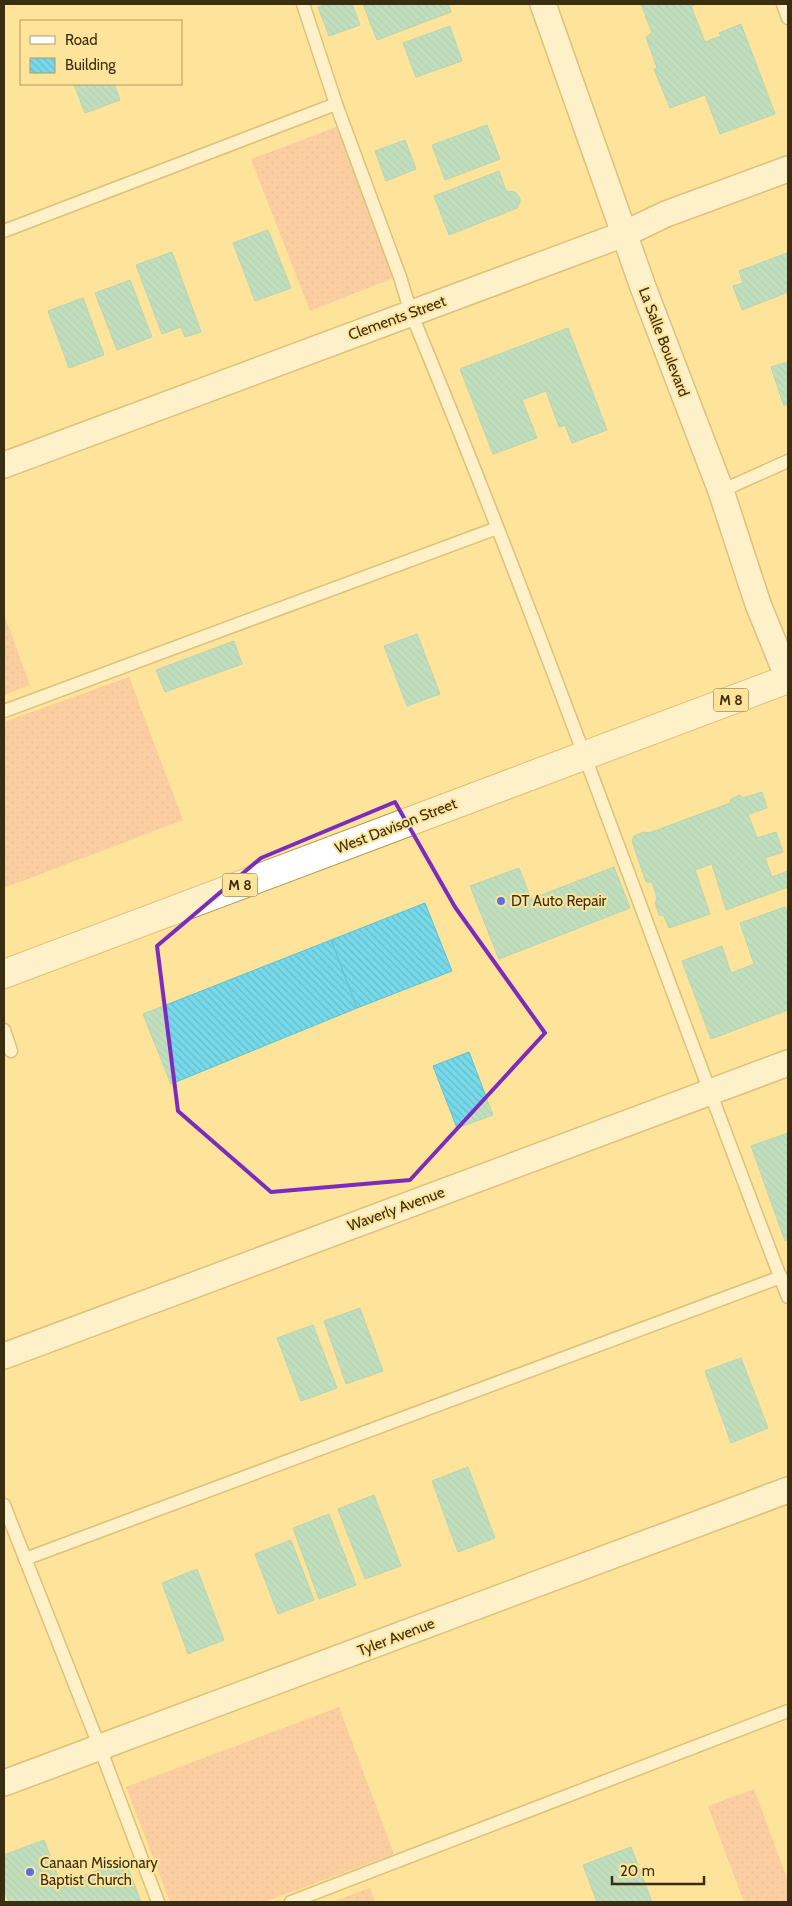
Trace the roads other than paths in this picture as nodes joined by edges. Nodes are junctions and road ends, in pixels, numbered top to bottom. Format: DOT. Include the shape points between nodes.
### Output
graph roads {
  1 [pos="303,4"];
  2 [pos="543,4"];
  3 [pos="783,4"];
  4 [pos="788,18"];
  5 [pos="336,104"];
  6 [pos="788,169"];
  7 [pos="4,231"];
  8 [pos="624,234"];
  9 [pos="411,313"];
  10 [pos="788,461"];
  11 [pos="4,465"];
  12 [pos="721,491"];
  13 [pos="497,528"];
  14 [pos="788,678"];
  15 [pos="4,711"];
  16 [pos="585,755"];
  17 [pos="4,974"];
  18 [pos="4,1030"];
  19 [pos="11,1051"];
  20 [pos="788,1063"];
  21 [pos="709,1092"];
  22 [pos="780,1277"];
  23 [pos="788,1297"];
  24 [pos="4,1356"];
  25 [pos="788,1490"];
  26 [pos="4,1505"];
  27 [pos="25,1559"];
  28 [pos="788,1711"];
  29 [pos="100,1748"];
  30 [pos="4,1783"];
  31 [pos="158,1902"];
  32 [pos="291,1902"];
  1 -- 5 [label="lane"];
  2 -- 8 [label="street, La Salle Boulevard"];
  3 -- 4 [label="lane"];
  5 -- 7 [label="lane"];
  5 -- 9 [label="lane"];
  6 -- 8 [label="street, Clements Street" via="666,214"];
  8 -- 9 [label="street, Clements Street"];
  8 -- 12 [label="street, La Salle Boulevard"];
  9 -- 11 [label="street, Clements Street"];
  9 -- 13 [label="lane"];
  10 -- 12 [label="lane"];
  12 -- 14 [label="street, La Salle Boulevard" via="758,604"];
  13 -- 15 [label="lane"];
  13 -- 16 [label="lane"];
  14 -- 16 [label="highway, West Davison Street / M 8"];
  16 -- 17 [label="highway, West Davison Street / M 8"];
  16 -- 21 [label="lane"];
  18 -- 19 [label="lane"];
  20 -- 21 [label="street, Waverly Avenue"];
  21 -- 22 [label="lane"];
  21 -- 24 [label="street, Waverly Avenue"];
  22 -- 23 [label="lane"];
  22 -- 27 [label="lane"];
  25 -- 29 [label="street, Tyler Avenue"];
  26 -- 27 [label="lane"];
  27 -- 29 [label="lane"];
  28 -- 32 [label="lane"];
  29 -- 30 [label="street, Tyler Avenue"];
  29 -- 31 [label="lane"];
}
